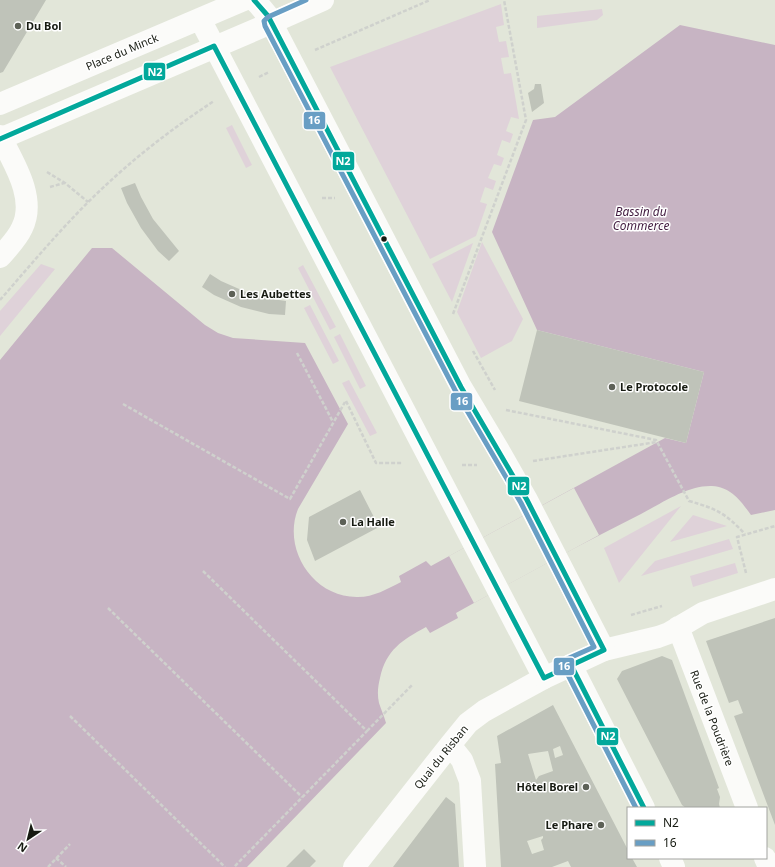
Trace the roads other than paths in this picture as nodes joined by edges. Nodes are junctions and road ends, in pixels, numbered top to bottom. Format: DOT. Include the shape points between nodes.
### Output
graph roads {
  1 [pos="244,0"];
  2 [pos="254,0"];
  3 [pos="323,0"];
  4 [pos="200,19"];
  5 [pos="271,23"];
  6 [pos="214,46"];
  7 [pos="0,104"];
  8 [pos="0,138"];
  9 [pos="0,257"];
  10 [pos="775,589"];
  11 [pos="678,628"];
  12 [pos="604,650"];
  13 [pos="571,665"];
  14 [pos="544,678"];
  15 [pos="450,745"];
  16 [pos="643,807"];
  17 [pos="747,807"];
  18 [pos="354,867"];
  19 [pos="475,867"];
  1 -- 4 [label="main road, Place du Minck"];
  2 -- 5 [label="main road" via="264,10"];
  3 -- 5 [label="main road"];
  4 -- 6 [label="main road"];
  4 -- 7 [label="main road, Place du Minck"];
  5 -- 6 [label="main road"];
  5 -- 12 [label="main road" via="461,387 527,500"];
  6 -- 8 [label="main road"];
  6 -- 14 [label="main road"];
  8 -- 9 [label="main road" via="21,181 26,208 22,228"];
  10 -- 11 [label="main road, Quai du Risban" via="703,613"];
  11 -- 12 [label="main road, Quai du Risban" via="658,637"];
  11 -- 17 [label="main road, Rue de la Poudrière"];
  12 -- 13 [label="main road, Quai du Risban"];
  13 -- 14 [label="main road, Quai du Risban"];
  13 -- 16 [label="main road"];
  14 -- 15 [label="main road, Quai du Risban" via="476,716"];
  15 -- 18 [label="main road, Quai du Risban"];
  15 -- 19 [label="main road" via="462,760 470,781"];
}
